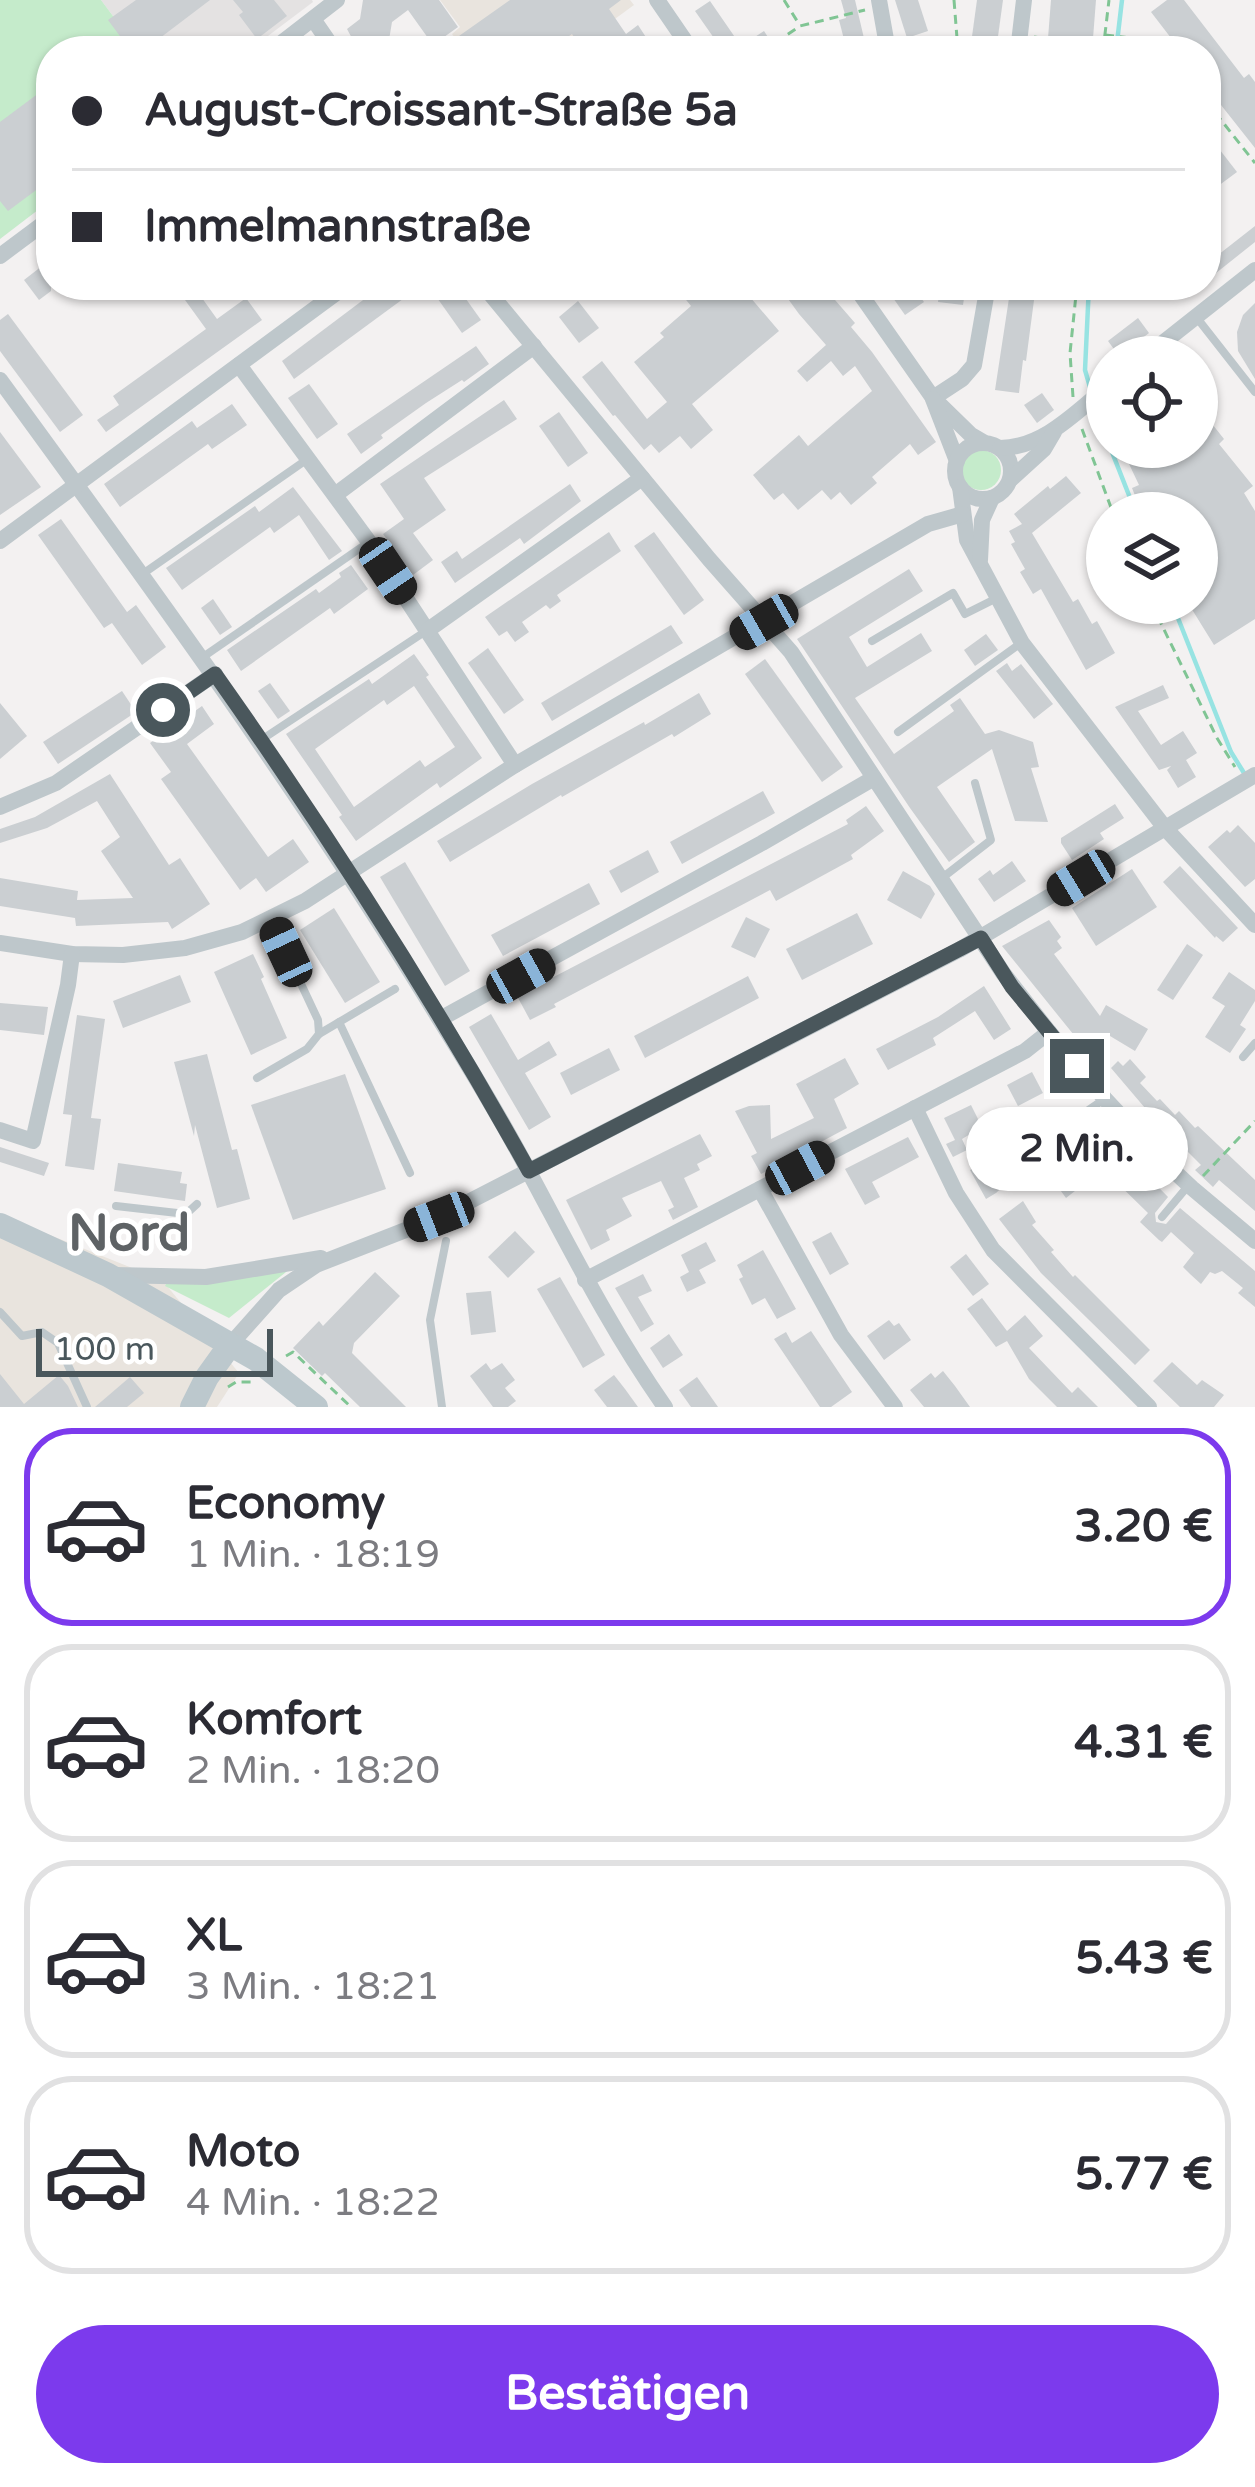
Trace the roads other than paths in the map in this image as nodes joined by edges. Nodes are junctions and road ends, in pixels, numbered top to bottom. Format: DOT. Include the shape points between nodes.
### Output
graph roads {
  1 [pos="338,0"];
  2 [pos="657,0"];
  3 [pos="1024,0"];
  4 [pos="880,3"];
  5 [pos="313,19"];
  6 [pos="291,36"];
  7 [pos="325,36"];
  8 [pos="682,36"];
  9 [pos="886,36"];
  10 [pos="1020,36"];
  11 [pos="36,229"];
  12 [pos="0,256"];
  13 [pos="1255,270"];
  14 [pos="1221,297"];
  15 [pos="327,300"];
  16 [pos="496,300"];
  17 [pos="864,300"];
  18 [pos="985,300"];
  19 [pos="1217,300"];
  20 [pos="1196,316"];
  21 [pos="1171,336"];
  22 [pos="534,346"];
  23 [pos="239,365"];
  24 [pos="0,380"];
  25 [pos="1255,392"];
  26 [pos="933,398"];
  27 [pos="1086,404"];
  28 [pos="1055,430"];
  29 [pos="992,445"];
  30 [pos="309,458"];
  31 [pos="957,461"];
  32 [pos="642,478"];
  33 [pos="1011,479"];
  34 [pos="76,484"];
  35 [pos="960,487"];
  36 [pos="335,495"];
  37 [pos="992,498"];
  38 [pos="963,514"];
  39 [pos="0,541"];
  40 [pos="369,542"];
  41 [pos="980,564"];
  42 [pos="143,574"];
  43 [pos="996,598"];
  44 [pos="764,622"];
  45 [pos="428,630"];
  46 [pos="872,641"];
  47 [pos="1022,643"];
  48 [pos="203,657"];
  49 [pos="215,674"];
  50 [pos="898,732"];
  51 [pos="261,740"];
  52 [pos="515,766"];
  53 [pos="874,778"];
  54 [pos="1250,778"];
  55 [pos="976,783"];
  56 [pos="0,807"];
  57 [pos="1165,828"];
  58 [pos="349,873"];
  59 [pos="941,878"];
  60 [pos="271,919"];
  61 [pos="1255,925"];
  62 [pos="981,938"];
  63 [pos="0,943"];
  64 [pos="72,954"];
  65 [pos="395,989"];
  66 [pos="440,1019"];
  67 [pos="339,1022"];
  68 [pos="1048,1032"];
  69 [pos="319,1034"];
  70 [pos="1255,1043"];
  71 [pos="1243,1057"];
  72 [pos="257,1078"];
  73 [pos="1105,1099"];
  74 [pos="915,1108"];
  75 [pos="0,1130"];
  76 [pos="1133,1130"];
  77 [pos="1055,1133"];
  78 [pos="1086,1170"];
  79 [pos="529,1171"];
  80 [pos="410,1173"];
  81 [pos="1189,1186"];
  82 [pos="760,1189"];
  83 [pos="197,1204"];
  84 [pos="116,1206"];
  85 [pos="1162,1217"];
  86 [pos="0,1225"];
  87 [pos="446,1241"];
  88 [pos="1255,1241"];
  89 [pos="334,1257"];
  90 [pos="108,1275"];
  91 [pos="585,1280"];
  92 [pos="0,1312"];
  93 [pos="230,1345"];
  94 [pos="88,1407"];
  95 [pos="192,1407"];
  96 [pos="316,1407"];
  97 [pos="442,1407"];
  98 [pos="664,1407"];
  99 [pos="895,1407"];
  100 [pos="1149,1407"];
  1 -- 5 [label="street"];
  2 -- 8 [label="street"];
  3 -- 10 [label="street"];
  4 -- 9 [label="street"];
  5 -- 6 [label="street"];
  5 -- 7 [label="street"];
  11 -- 12 [label="street"];
  13 -- 14 [label="street"];
  15 -- 23 [label="street"];
  16 -- 22 [label="street"];
  17 -- 26 [label="street"];
  18 -- 26 [label="street" via="974,365"];
  19 -- 20 [label="street"];
  20 -- 21 [label="street"];
  20 -- 25 [label="lane"];
  22 -- 32 [label="street"];
  22 -- 36 [label="street"];
  23 -- 30 [label="street"];
  23 -- 34 [label="street"];
  24 -- 34 [label="street"];
  26 -- 29 [label="street"];
  26 -- 31 [label="street"];
  27 -- 28 [label="street"];
  28 -- 29 [label="street" via="1019,446"];
  28 -- 33 [label="street"];
  29 -- 31 [label="street" via="967,447"];
  29 -- 33 [label="street" via="1011,462"];
  30 -- 36 [label="street"];
  30 -- 42 [label="lane"];
  31 -- 35 [label="street"];
  32 -- 44 [label="street"];
  32 -- 45 [label="street"];
  33 -- 37 [label="street"];
  34 -- 39 [label="street"];
  34 -- 42 [label="street"];
  35 -- 37 [label="street"];
  35 -- 38 [label="street"];
  36 -- 40 [label="street"];
  37 -- 41 [label="street"];
  38 -- 41 [label="street"];
  38 -- 44 [label="street" via="928,524"];
  40 -- 45 [label="street"];
  40 -- 48 [label="lane"];
  41 -- 43 [label="street"];
  42 -- 48 [label="street"];
  43 -- 46 [label="lane" via="965,614 953,593"];
  43 -- 47 [label="street"];
  44 -- 52 [label="street"];
  44 -- 53 [label="street"];
  45 -- 51 [label="lane"];
  45 -- 52 [label="street"];
  47 -- 50 [label="lane"];
  47 -- 57 [label="street"];
  48 -- 49 [label="street"];
  49 -- 51 [label="street"];
  49 -- 56 [label="street" via="56,784"];
  51 -- 58 [label="street"];
  52 -- 58 [label="street"];
  53 -- 59 [label="street"];
  53 -- 66 [label="street"];
  54 -- 57 [label="street"];
  55 -- 59 [label="lane" via="991,840"];
  57 -- 61 [label="street"];
  57 -- 62 [label="street"];
  58 -- 60 [label="street"];
  58 -- 66 [label="street"];
  59 -- 62 [label="street"];
  60 -- 64 [label="street" via="185,948"];
  60 -- 69 [label="lane"];
  62 -- 68 [label="street"];
  62 -- 79 [label="street"];
  63 -- 64 [label="street"];
  64 -- 75 [label="street" via="33,1141"];
  65 -- 67 [label="lane"];
  66 -- 79 [label="street"];
  67 -- 69 [label="lane"];
  67 -- 80 [label="lane"];
  68 -- 73 [label="street"];
  68 -- 74 [label="street"];
  69 -- 72 [label="lane"];
  70 -- 71 [label="lane"];
  73 -- 76 [label="street"];
  73 -- 77 [label="lane"];
  74 -- 82 [label="street"];
  74 -- 100 [label="street" via="993,1250"];
  76 -- 78 [label="lane"];
  76 -- 81 [label="street"];
  79 -- 89 [label="street"];
  79 -- 91 [label="street"];
  81 -- 85 [label="lane"];
  81 -- 88 [label="street"];
  82 -- 91 [label="street"];
  82 -- 99 [label="street" via="841,1335"];
  83 -- 84 [label="lane" via="186,1214"];
  86 -- 90 [label="main road"];
  87 -- 97 [label="lane" via="430,1319"];
  89 -- 90 [label="street" via="206,1276"];
  89 -- 93 [label="street" via="279,1290"];
  90 -- 93 [label="main road"];
  91 -- 98 [label="street"];
  92 -- 94 [label="lane" via="22,1336 42,1333 58,1343"];
  93 -- 95 [label="main road"];
  93 -- 96 [label="main road"];
}
